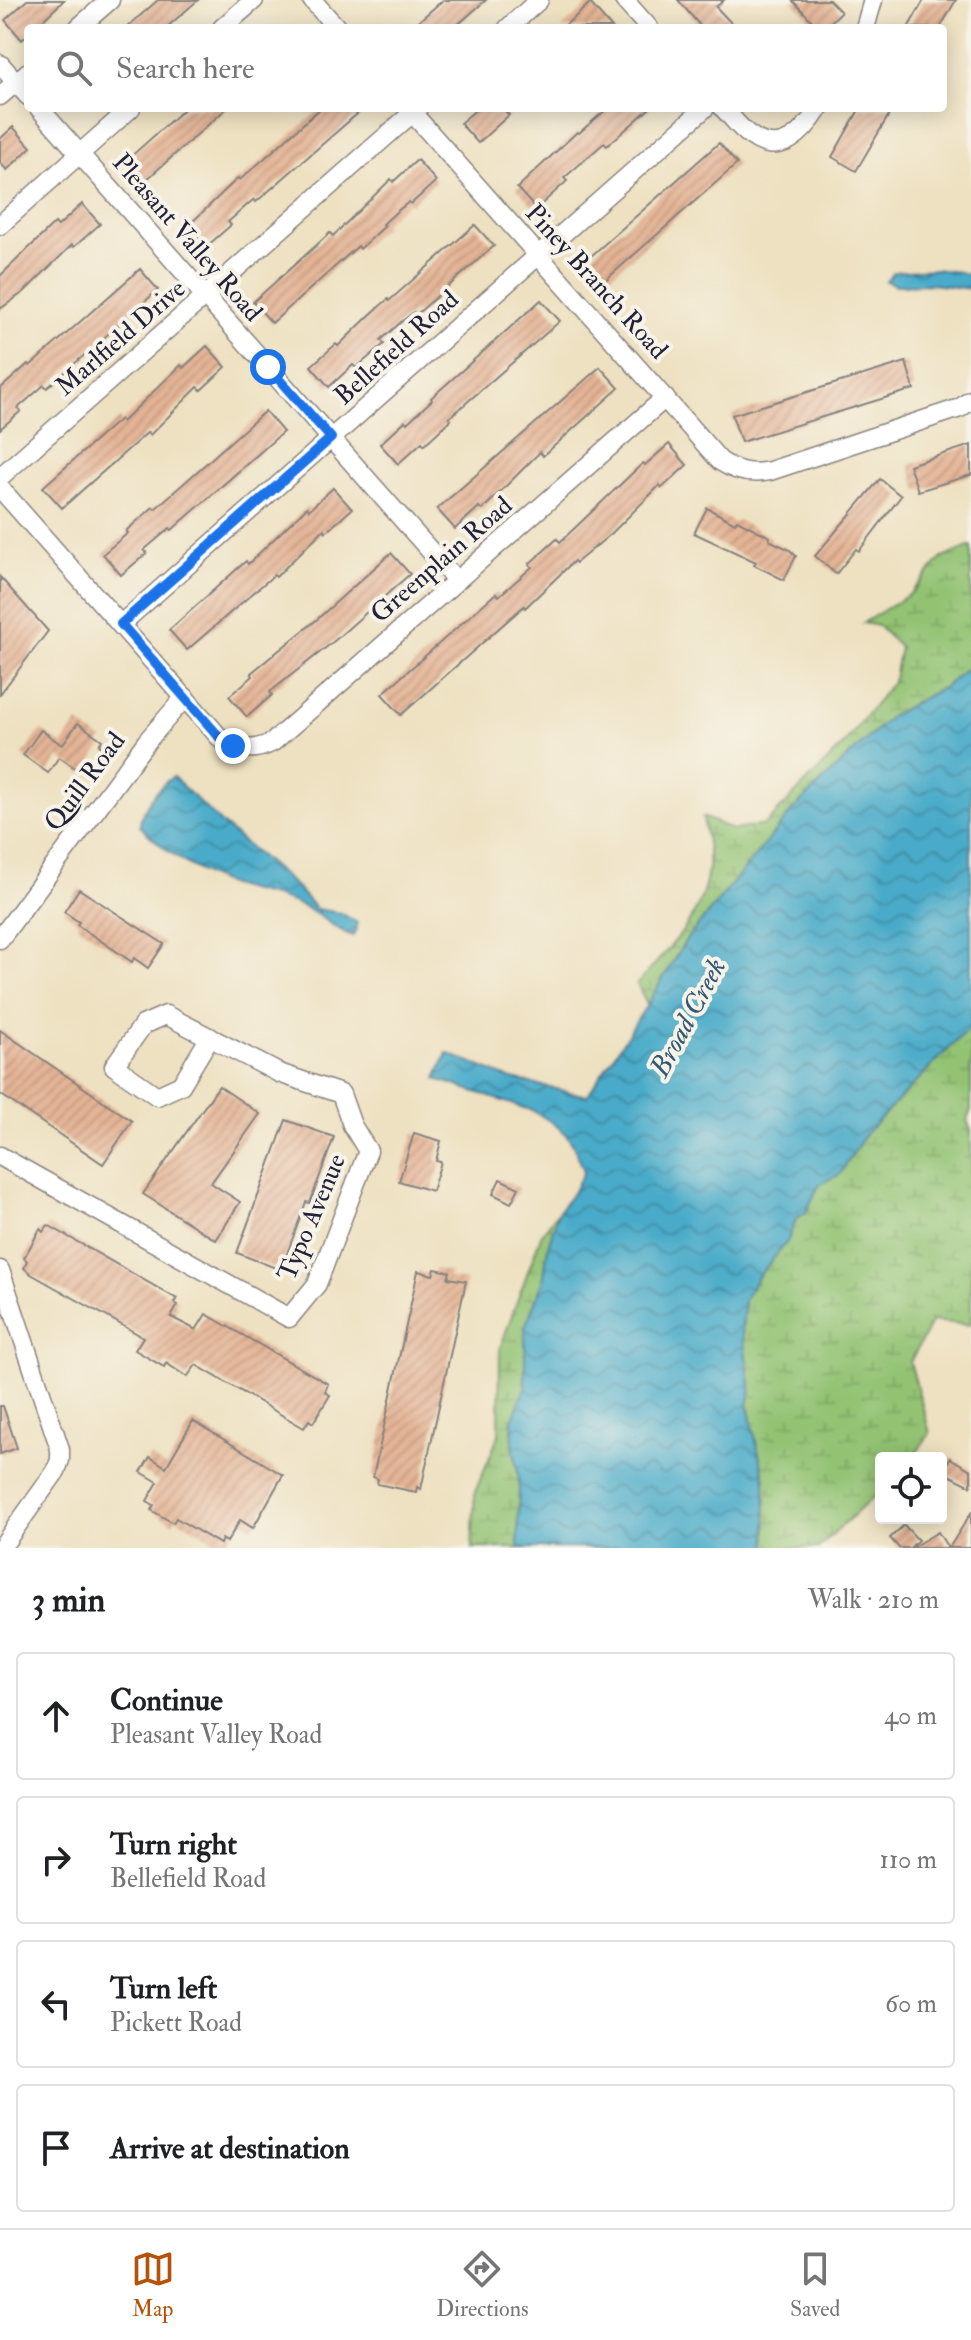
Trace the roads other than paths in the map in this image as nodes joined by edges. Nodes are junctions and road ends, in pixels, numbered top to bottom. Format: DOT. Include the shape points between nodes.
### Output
graph roads {
  1 [pos="110,0"];
  2 [pos="254,0"];
  3 [pos="312,0"];
  4 [pos="539,0"];
  5 [pos="624,0"];
  6 [pos="873,0"];
  7 [pos="83,24"];
  8 [pos="227,24"];
  9 [pos="333,24"];
  10 [pos="512,24"];
  11 [pos="645,24"];
  12 [pos="866,24"];
  13 [pos="0,64"];
  14 [pos="24,83"];
  15 [pos="0,96"];
  16 [pos="43,112"];
  17 [pos="126,112"];
  18 [pos="411,112"];
  19 [pos="415,112"];
  20 [pos="700,112"];
  21 [pos="727,112"];
  22 [pos="817,112"];
  23 [pos="79,153"];
  24 [pos="0,225"];
  25 [pos="539,255"];
  26 [pos="206,296"];
  27 [pos="665,398"];
  28 [pos="971,400"];
  29 [pos="331,438"];
  30 [pos="0,477"];
  31 [pos="0,488"];
  32 [pos="456,580"];
  33 [pos="121,624"];
  34 [pos="185,697"];
  35 [pos="0,939"];
  36 [pos="210,1037"];
  37 [pos="0,1156"];
  38 [pos="0,1270"];
  39 [pos="1,1548"];
  1 -- 7 [label="street"];
  2 -- 8 [label="street"];
  3 -- 9 [label="street"];
  4 -- 10 [label="street"];
  5 -- 11 [label="street"];
  6 -- 12 [label="street"];
  13 -- 14 [label="street"];
  14 -- 15 [label="street"];
  16 -- 23 [label="street, Pleasant Valley Road"];
  17 -- 23 [label="street"];
  18 -- 26 [label="street, Marlfield Drive"];
  19 -- 25 [label="street, Piney Branch Road"];
  20 -- 25 [label="street, Bellefield Road"];
  21 -- 22 [label="street" via="762,142 786,142 806,129"];
  23 -- 24 [label="street"];
  23 -- 26 [label="street, Pleasant Valley Road"];
  25 -- 27 [label="street, Piney Branch Road"];
  25 -- 29 [label="street, Bellefield Road"];
  26 -- 29 [label="street, Pleasant Valley Road"];
  26 -- 30 [label="street, Marlfield Drive"];
  27 -- 28 [label="street, Piney Branch Road" via="720,461 756,474"];
  27 -- 32 [label="street, Greenplain Road"];
  29 -- 32 [label="street, Pleasant Valley Road"];
  29 -- 33 [label="street, Bellefield Road"];
  31 -- 33 [label="street"];
  32 -- 34 [label="street, Greenplain Road" via="261,748 233,746 221,739"];
  33 -- 34 [label="street"];
  34 -- 35 [label="street, Quill Road"];
  36 -- 36 [label="street, Typo Avenue" via="181,1085 157,1096 114,1066 143,1025 166,1015"];
  36 -- 37 [label="street, Typo Avenue" via="279,1073 341,1094 368,1151 317,1284 289,1318"];
  38 -- 39 [label="street" via="60,1449 56,1471"];
}
